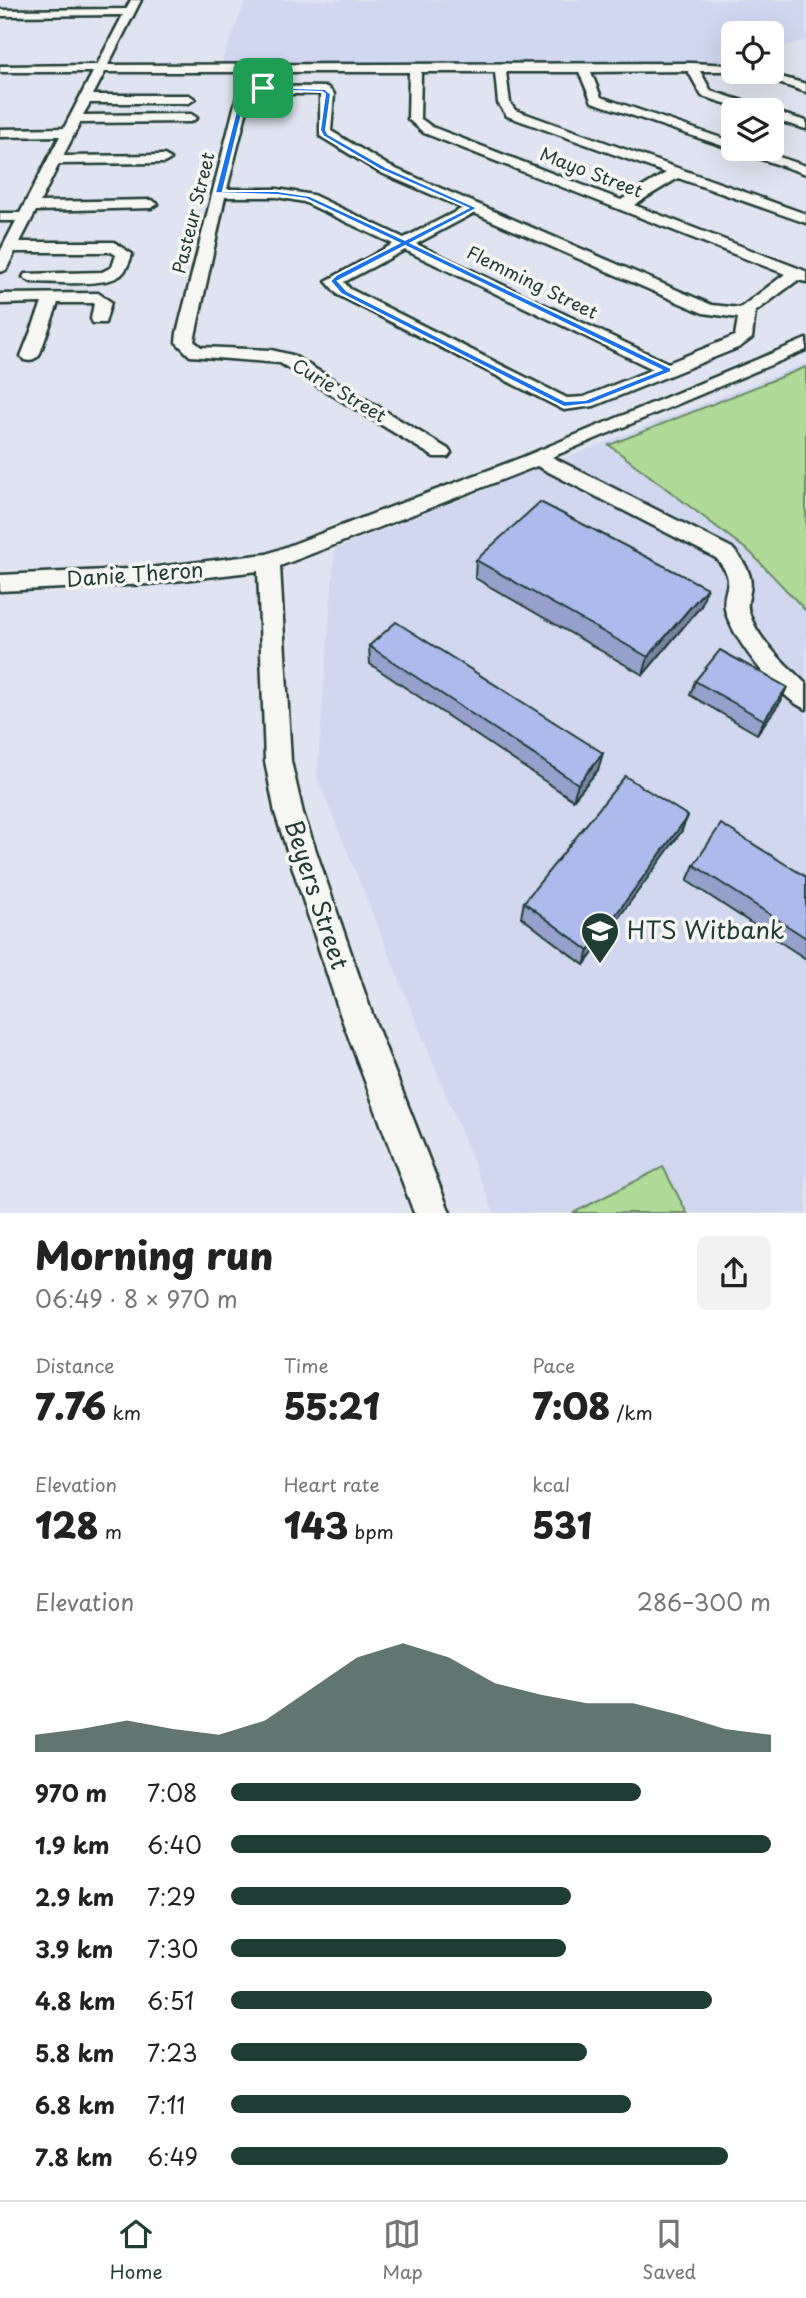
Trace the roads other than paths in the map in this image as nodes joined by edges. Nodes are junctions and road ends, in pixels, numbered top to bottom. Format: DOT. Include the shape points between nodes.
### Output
graph roads {
  1 [pos="133,6"];
  2 [pos="0,13"];
  3 [pos="691,66"];
  4 [pos="721,66"];
  5 [pos="499,67"];
  6 [pos="583,67"];
  7 [pos="415,68"];
  8 [pos="0,69"];
  9 [pos="99,69"];
  10 [pos="784,82"];
  11 [pos="806,88"];
  12 [pos="721,98"];
  13 [pos="85,99"];
  14 [pos="188,99"];
  15 [pos="191,118"];
  16 [pos="75,119"];
  17 [pos="784,119"];
  18 [pos="806,125"];
  19 [pos="69,132"];
  20 [pos="0,133"];
  21 [pos="721,142"];
  22 [pos="164,159"];
  23 [pos="55,160"];
  24 [pos="779,161"];
  25 [pos="806,170"];
  26 [pos="676,173"];
  27 [pos="219,193"];
  28 [pos="151,204"];
  29 [pos="622,206"];
  30 [pos="474,208"];
  31 [pos="28,212"];
  32 [pos="0,217"];
  33 [pos="806,219"];
  34 [pos="405,243"];
  35 [pos="11,247"];
  36 [pos="0,267"];
  37 [pos="801,275"];
  38 [pos="31,277"];
  39 [pos="0,299"];
  40 [pos="51,299"];
  41 [pos="745,314"];
  42 [pos="99,319"];
  43 [pos="806,344"];
  44 [pos="189,348"];
  45 [pos="30,356"];
  46 [pos="668,370"];
  47 [pos="441,453"];
  48 [pos="531,459"];
  49 [pos="269,562"];
  50 [pos="0,583"];
  51 [pos="806,699"];
  52 [pos="432,1213"];
  1 -- 2 [label="street"];
  1 -- 9 [label="street"];
  3 -- 4 [label="street"];
  3 -- 6 [label="street"];
  3 -- 12 [label="street" via="706,93"];
  5 -- 6 [label="street"];
  5 -- 7 [label="street"];
  5 -- 26 [label="street" via="504,103 511,113"];
  6 -- 21 [label="street" via="596,99"];
  7 -- 9 [label="street"];
  7 -- 29 [label="street, Mayo Street" via="414,119 420,126"];
  8 -- 9 [label="street"];
  9 -- 13 [label="street"];
  10 -- 11 [label="street"];
  13 -- 14 [label="street"];
  13 -- 16 [label="street"];
  15 -- 16 [label="street"];
  16 -- 19 [label="street"];
  17 -- 18 [label="street"];
  19 -- 20 [label="street"];
  19 -- 23 [label="street"];
  22 -- 23 [label="street"];
  23 -- 31 [label="street"];
  24 -- 25 [label="street"];
  26 -- 29 [label="street"];
  26 -- 33 [label="street"];
  27 -- 30 [label="street, Pasteur Street" via="248,90 323,90 328,94 326,135 384,169"];
  27 -- 34 [label="street, Flemming Street" via="308,198"];
  27 -- 44 [label="street, Pasteur Street" via="185,333"];
  28 -- 31 [label="street"];
  29 -- 37 [label="street, Mayo Street"];
  30 -- 34 [label="street"];
  30 -- 41 [label="street" via="709,310"];
  31 -- 32 [label="street"];
  31 -- 35 [label="street"];
  34 -- 46 [label="street, Flemming Street"];
  34 -- 46 [label="street" via="334,281 356,299 564,404 587,402"];
  35 -- 36 [label="street"];
  35 -- 38 [label="street" via="114,247 124,254 113,275"];
  37 -- 41 [label="street"];
  39 -- 40 [label="street"];
  40 -- 42 [label="street" via="98,298 103,302"];
  40 -- 45 [label="street"];
  41 -- 46 [label="street" via="743,338"];
  43 -- 48 [label="street, Danie Theron"];
  44 -- 47 [label="street, Curie Street" via="208,354 286,359"];
  48 -- 49 [label="street, Danie Theron"];
  48 -- 51 [label="street" via="546,461 724,552 741,583 736,607 745,628 783,678"];
  49 -- 50 [label="street, Danie Theron" via="149,576"];
  49 -- 52 [label="street, Beyers Street" via="278,761 289,813 356,1014"];
}
